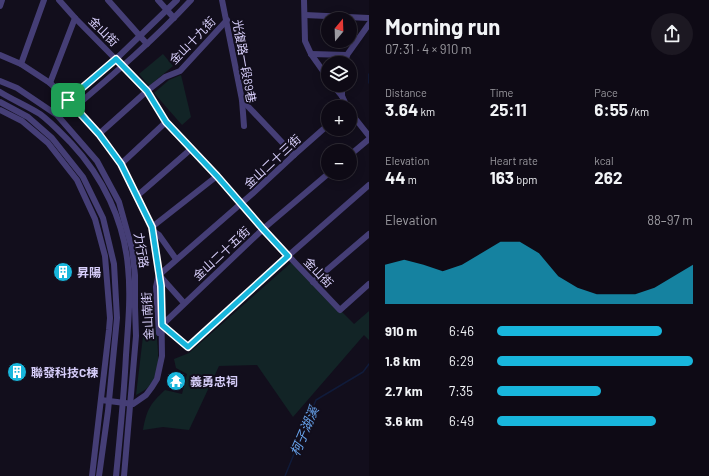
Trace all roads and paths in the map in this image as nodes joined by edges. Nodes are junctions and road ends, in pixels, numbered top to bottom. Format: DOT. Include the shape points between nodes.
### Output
graph roads {
  1 [pos="2,0"];
  2 [pos="44,0"];
  3 [pos="59,0"];
  4 [pos="108,0"];
  5 [pos="158,0"];
  6 [pos="177,0"];
  7 [pos="191,0"];
  8 [pos="222,0"];
  9 [pos="304,0"];
  10 [pos="0,6"];
  11 [pos="167,10"];
  12 [pos="305,15"];
  13 [pos="74,18"];
  14 [pos="174,18"];
  15 [pos="369,18"];
  16 [pos="226,20"];
  17 [pos="369,24"];
  18 [pos="139,36"];
  19 [pos="147,44"];
  20 [pos="311,54"];
  21 [pos="0,55"];
  22 [pos="347,55"];
  23 [pos="116,59"];
  24 [pos="21,64"];
  25 [pos="123,67"];
  26 [pos="321,68"];
  27 [pos="0,81"];
  28 [pos="50,84"];
  29 [pos="147,91"];
  30 [pos="0,92"];
  31 [pos="339,92"];
  32 [pos="342,92"];
  33 [pos="342,96"];
  34 [pos="68,100"];
  35 [pos="242,100"];
  36 [pos="344,100"];
  37 [pos="0,102"];
  38 [pos="75,107"];
  39 [pos="0,110"];
  40 [pos="357,121"];
  41 [pos="166,122"];
  42 [pos="244,126"];
  43 [pos="321,131"];
  44 [pos="99,134"];
  45 [pos="369,137"];
  46 [pos="357,148"];
  47 [pos="192,149"];
  48 [pos="294,155"];
  49 [pos="121,164"];
  50 [pos="217,176"];
  51 [pos="321,180"];
  52 [pos="369,185"];
  53 [pos="137,196"];
  54 [pos="242,203"];
  55 [pos="153,229"];
  56 [pos="263,229"];
  57 [pos="369,234"];
  58 [pos="288,256"];
  59 [pos="176,259"];
  60 [pos="159,275"];
  61 [pos="313,282"];
  62 [pos="369,284"];
  63 [pos="184,303"];
  64 [pos="162,325"];
  65 [pos="162,356"];
  66 [pos="101,400"];
  67 [pos="108,401"];
  68 [pos="123,403"];
  69 [pos="131,404"];
  70 [pos="92,476"];
  71 [pos="99,476"];
  72 [pos="116,476"];
  73 [pos="124,476"];
  1 -- 10 [label="street"];
  2 -- 24 [label="street"];
  3 -- 13 [label="street, 金山街"];
  4 -- 18 [label="street"];
  5 -- 11 [label="street"];
  6 -- 11 [label="street"];
  7 -- 14 [label="street"];
  8 -- 16 [label="street, 光復路一段89巷"];
  9 -- 12 [label="street"];
  11 -- 14 [label="street"];
  11 -- 18 [label="street"];
  12 -- 15 [label="street"];
  12 -- 20 [label="street" via="305,41"];
  13 -- 23 [label="street, 金山街"];
  13 -- 28 [label="street"];
  14 -- 19 [label="street"];
  16 -- 29 [label="street, 金山十九街" via="180,71 165,77"];
  16 -- 35 [label="street, 光復路一段89巷"];
  17 -- 22 [label="street"];
  18 -- 19 [label="street"];
  18 -- 23 [label="street"];
  19 -- 25 [label="street"];
  20 -- 22 [label="street"];
  20 -- 26 [label="street"];
  21 -- 24 [label="street, 金山南街"];
  23 -- 25 [label="street, 金山街"];
  23 -- 34 [label="street"];
  24 -- 28 [label="street, 金山南街"];
  25 -- 29 [label="street, 金山街"];
  25 -- 38 [label="street"];
  27 -- 69 [label="street, 力行路" via="17,88 57,115 97,160 119,202 132,249 135,275 136,336"];
  28 -- 34 [label="street, 金山南街"];
  29 -- 41 [label="street, 金山街"];
  29 -- 44 [label="street, 金山十九街"];
  30 -- 68 [label="street, 力行路" via="41,115 62,134 83,156 111,203 120,228 128,268 128,325"];
  31 -- 33 [label="street"];
  32 -- 33 [label="street"];
  33 -- 36 [label="street"];
  34 -- 38 [label="street, 金山南街"];
  35 -- 42 [label="street, 光復路一段89巷"];
  35 -- 48 [label="street"];
  37 -- 67 [label="street" via="28,117 52,138 82,177 103,218 114,264 117,318"];
  38 -- 44 [label="street, 金山南街"];
  39 -- 66 [label="street" via="22,121 48,143 77,180 95,219 105,256 110,318"];
  40 -- 45 [label="street"];
  41 -- 47 [label="street, 金山街"];
  41 -- 49 [label="street"];
  43 -- 48 [label="street, 金山二十三街"];
  44 -- 49 [label="street, 金山南街"];
  45 -- 46 [label="street"];
  47 -- 50 [label="street, 金山街"];
  47 -- 53 [label="street"];
  48 -- 54 [label="street, 金山二十三街"];
  49 -- 53 [label="street, 金山南街"];
  50 -- 54 [label="street, 金山街"];
  50 -- 55 [label="street"];
  51 -- 56 [label="street, 金山二十五街"];
  52 -- 58 [label="street"];
  53 -- 55 [label="street, 金山南街"];
  54 -- 56 [label="street, 金山街"];
  54 -- 59 [label="street, 金山二十三街"];
  55 -- 59 [label="street"];
  55 -- 60 [label="street, 金山南街"];
  56 -- 58 [label="street, 金山街"];
  56 -- 63 [label="street, 金山二十五街"];
  57 -- 61 [label="street"];
  58 -- 61 [label="street, 金山街"];
  58 -- 64 [label="street" via="188,347"];
  59 -- 60 [label="street, 金山二十三街"];
  60 -- 63 [label="street"];
  60 -- 64 [label="street, 金山南街"];
  60 -- 65 [label="street, 金山南街" via="156,287"];
  61 -- 62 [label="street, 金山街" via="340,310"];
  63 -- 64 [label="street, 金山二十五街"];
  64 -- 65 [label="street, 金山南街"];
  65 -- 69 [label="street, 金山南街" via="157,379 152,387 138,401"];
  66 -- 67 [label="street"];
  66 -- 70 [label="street"];
  67 -- 68 [label="street"];
  67 -- 71 [label="street"];
  68 -- 69 [label="street"];
  68 -- 72 [label="street, 力行路"];
  69 -- 73 [label="street, 力行路"];
}
